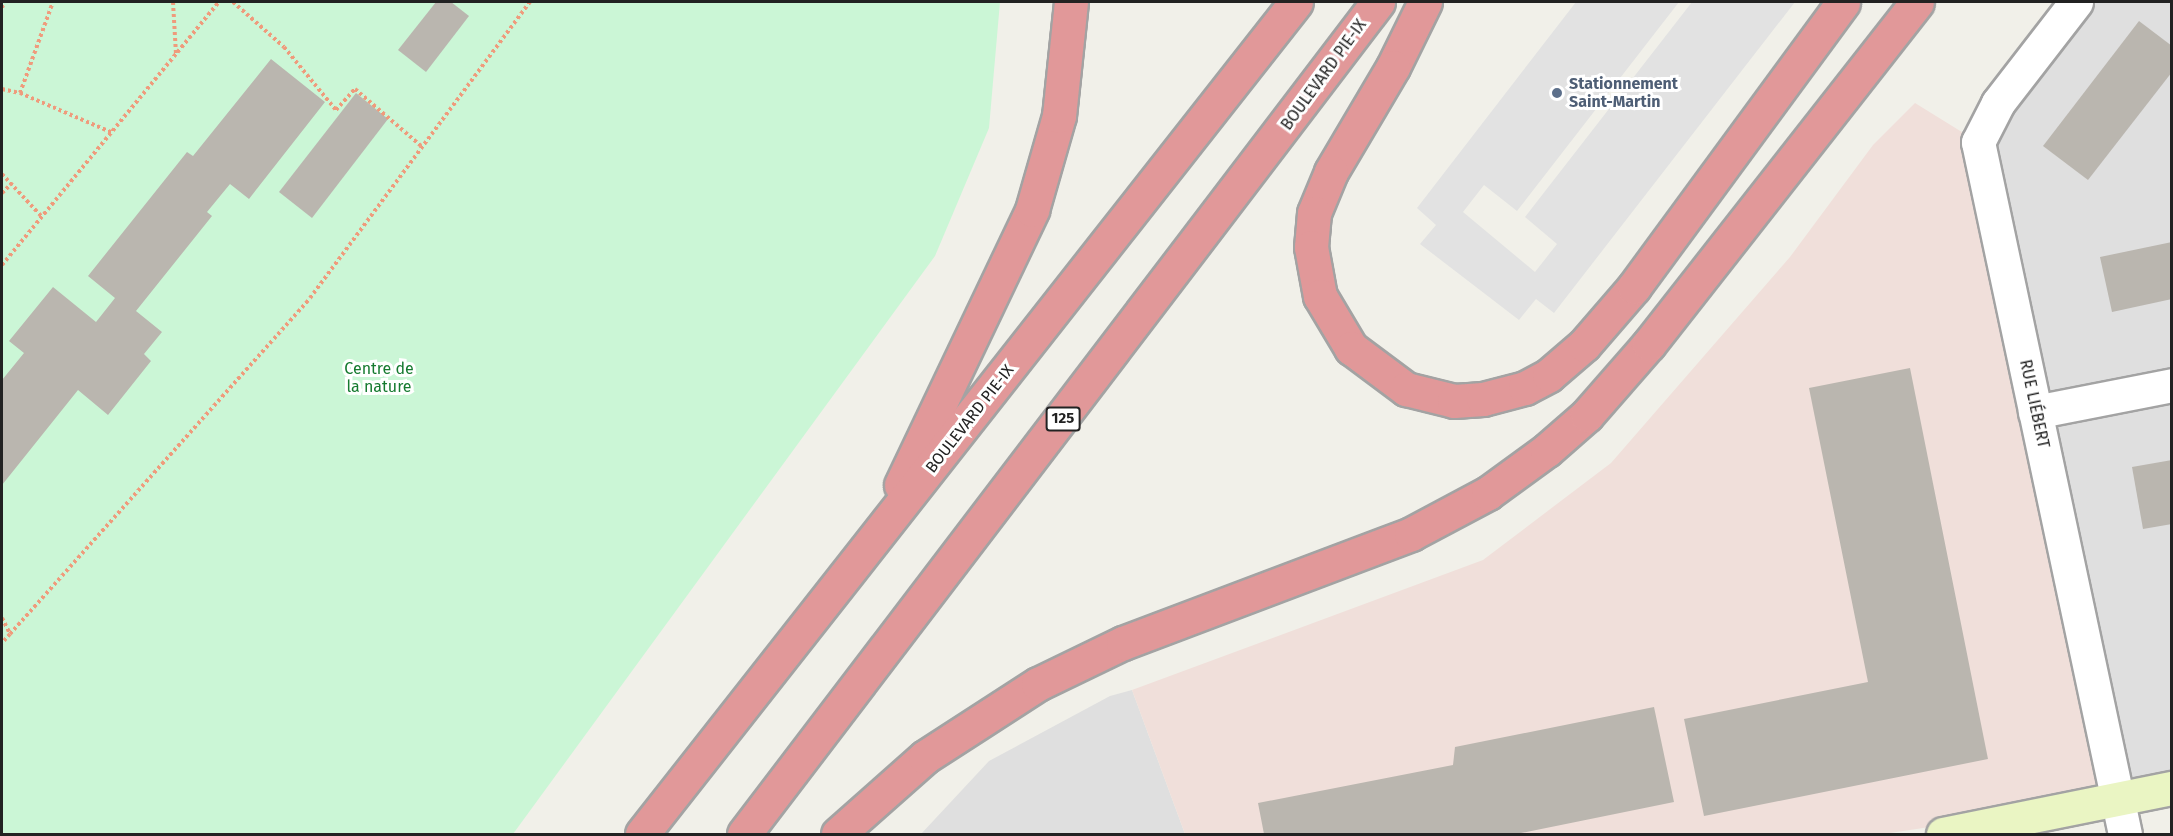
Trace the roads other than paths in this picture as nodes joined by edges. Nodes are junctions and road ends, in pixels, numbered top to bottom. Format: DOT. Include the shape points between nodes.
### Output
graph roads {
  1 [pos="1071,2"];
  2 [pos="1296,2"];
  3 [pos="1378,2"];
  4 [pos="1425,2"];
  5 [pos="1844,2"];
  6 [pos="1917,2"];
  7 [pos="2076,2"];
  8 [pos="2172,385"];
  9 [pos="2035,412"];
  10 [pos="873,543"];
  11 [pos="2172,788"];
  12 [pos="2119,800"];
  13 [pos="642,834"];
  14 [pos="744,834"];
  15 [pos="838,834"];
  16 [pos="1943,834"];
  17 [pos="2125,834"];
  1 -- 10 [label="highway" via="1059,116 1032,210"];
  2 -- 10 [label="highway, BOULEVARD PIE-IX"];
  3 -- 14 [label="highway, BOULEVARD PIE-IX / 125"];
  4 -- 5 [label="highway" via="1393,67 1331,172 1314,213 1311,247 1320,296 1351,348 1406,389 1454,401 1483,399 1525,388 1549,375 1584,345 1634,287"];
  6 -- 15 [label="highway" via="1649,344 1587,415 1547,450 1488,493 1411,534 1123,643 1038,684 925,758"];
  7 -- 9 [label="street, RUE LIÉBERT" via="1998,103 1978,142"];
  8 -- 9 [label="street"];
  9 -- 12 [label="street, RUE LIÉBERT"];
  10 -- 13 [label="highway, BOULEVARD PIE-IX"];
  11 -- 12 [label="street"];
  12 -- 16 [label="street"];
  12 -- 17 [label="street, RUE LIÉBERT"];
}
